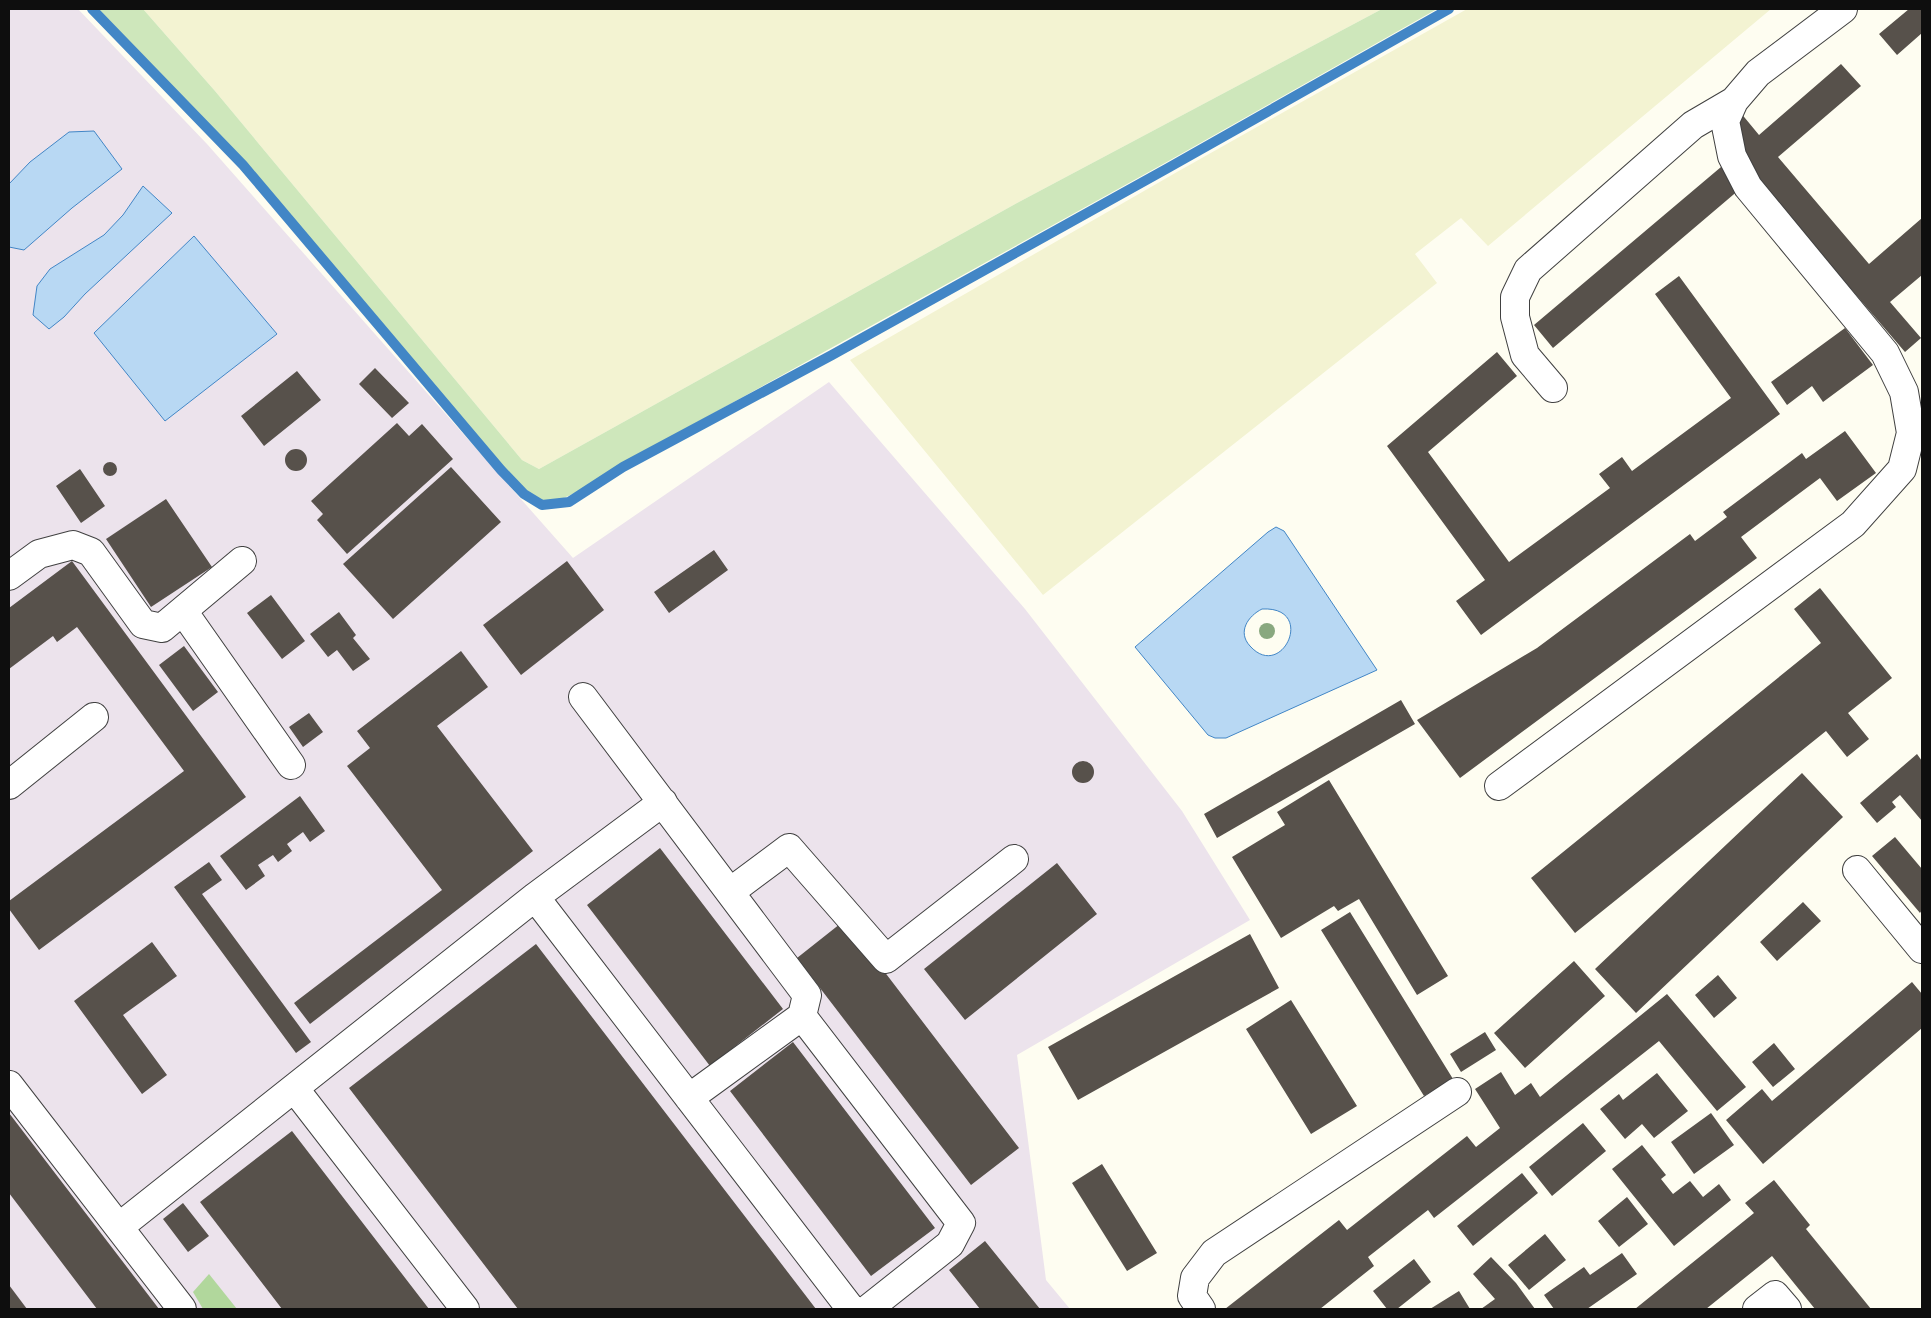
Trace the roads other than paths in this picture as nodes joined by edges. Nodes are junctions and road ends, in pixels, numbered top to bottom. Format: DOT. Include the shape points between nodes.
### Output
graph roads {
  1 [pos="1842,9"];
  2 [pos="1734,101"];
  3 [pos="1553,388"];
  4 [pos="242,561"];
  5 [pos="9,576"];
  6 [pos="183,611"];
  7 [pos="583,697"];
  8 [pos="94,717"];
  9 [pos="291,766"];
  10 [pos="9,785"];
  11 [pos="1498,786"];
  12 [pos="663,802"];
  13 [pos="1014,859"];
  14 [pos="1857,870"];
  15 [pos="730,892"];
  16 [pos="535,897"];
  17 [pos="1922,948"];
  18 [pos="802,1016"];
  19 [pos="9,1085"];
  20 [pos="294,1088"];
  21 [pos="1458,1092"];
  22 [pos="689,1098"];
  23 [pos="118,1227"];
  24 [pos="182,1309"];
  25 [pos="464,1309"];
  26 [pos="851,1309"];
  27 [pos="868,1309"];
  28 [pos="1201,1309"];
  29 [pos="1758,1309"];
  30 [pos="1788,1309"];
  1 -- 2 [label="street" via="1758,73"];
  2 -- 3 [label="street" via="1693,125 1528,270 1515,297 1515,317 1525,355"];
  2 -- 11 [label="street" via="1725,121 1732,156 1748,187 1885,353 1904,392 1911,433 1902,469 1853,524"];
  4 -- 6 [label="street"];
  5 -- 6 [label="street" via="39,554 73,545 91,552 143,624 162,628"];
  6 -- 9 [label="street"];
  7 -- 12 [label="street"];
  8 -- 10 [label="street"];
  12 -- 15 [label="street"];
  12 -- 16 [label="street"];
  13 -- 15 [label="street" via="886,959 789,848"];
  14 -- 17 [label="street"];
  15 -- 18 [label="street" via="807,995"];
  16 -- 20 [label="street"];
  16 -- 22 [label="street"];
  18 -- 22 [label="street"];
  18 -- 27 [label="street" via="961,1223 950,1244"];
  19 -- 23 [label="street"];
  20 -- 23 [label="street"];
  20 -- 25 [label="street"];
  21 -- 28 [label="street" via="1214,1253 1195,1278 1192,1296"];
  22 -- 26 [label="street"];
  23 -- 24 [label="street"];
  29 -- 30 [label="street" via="1775,1296"];
}
